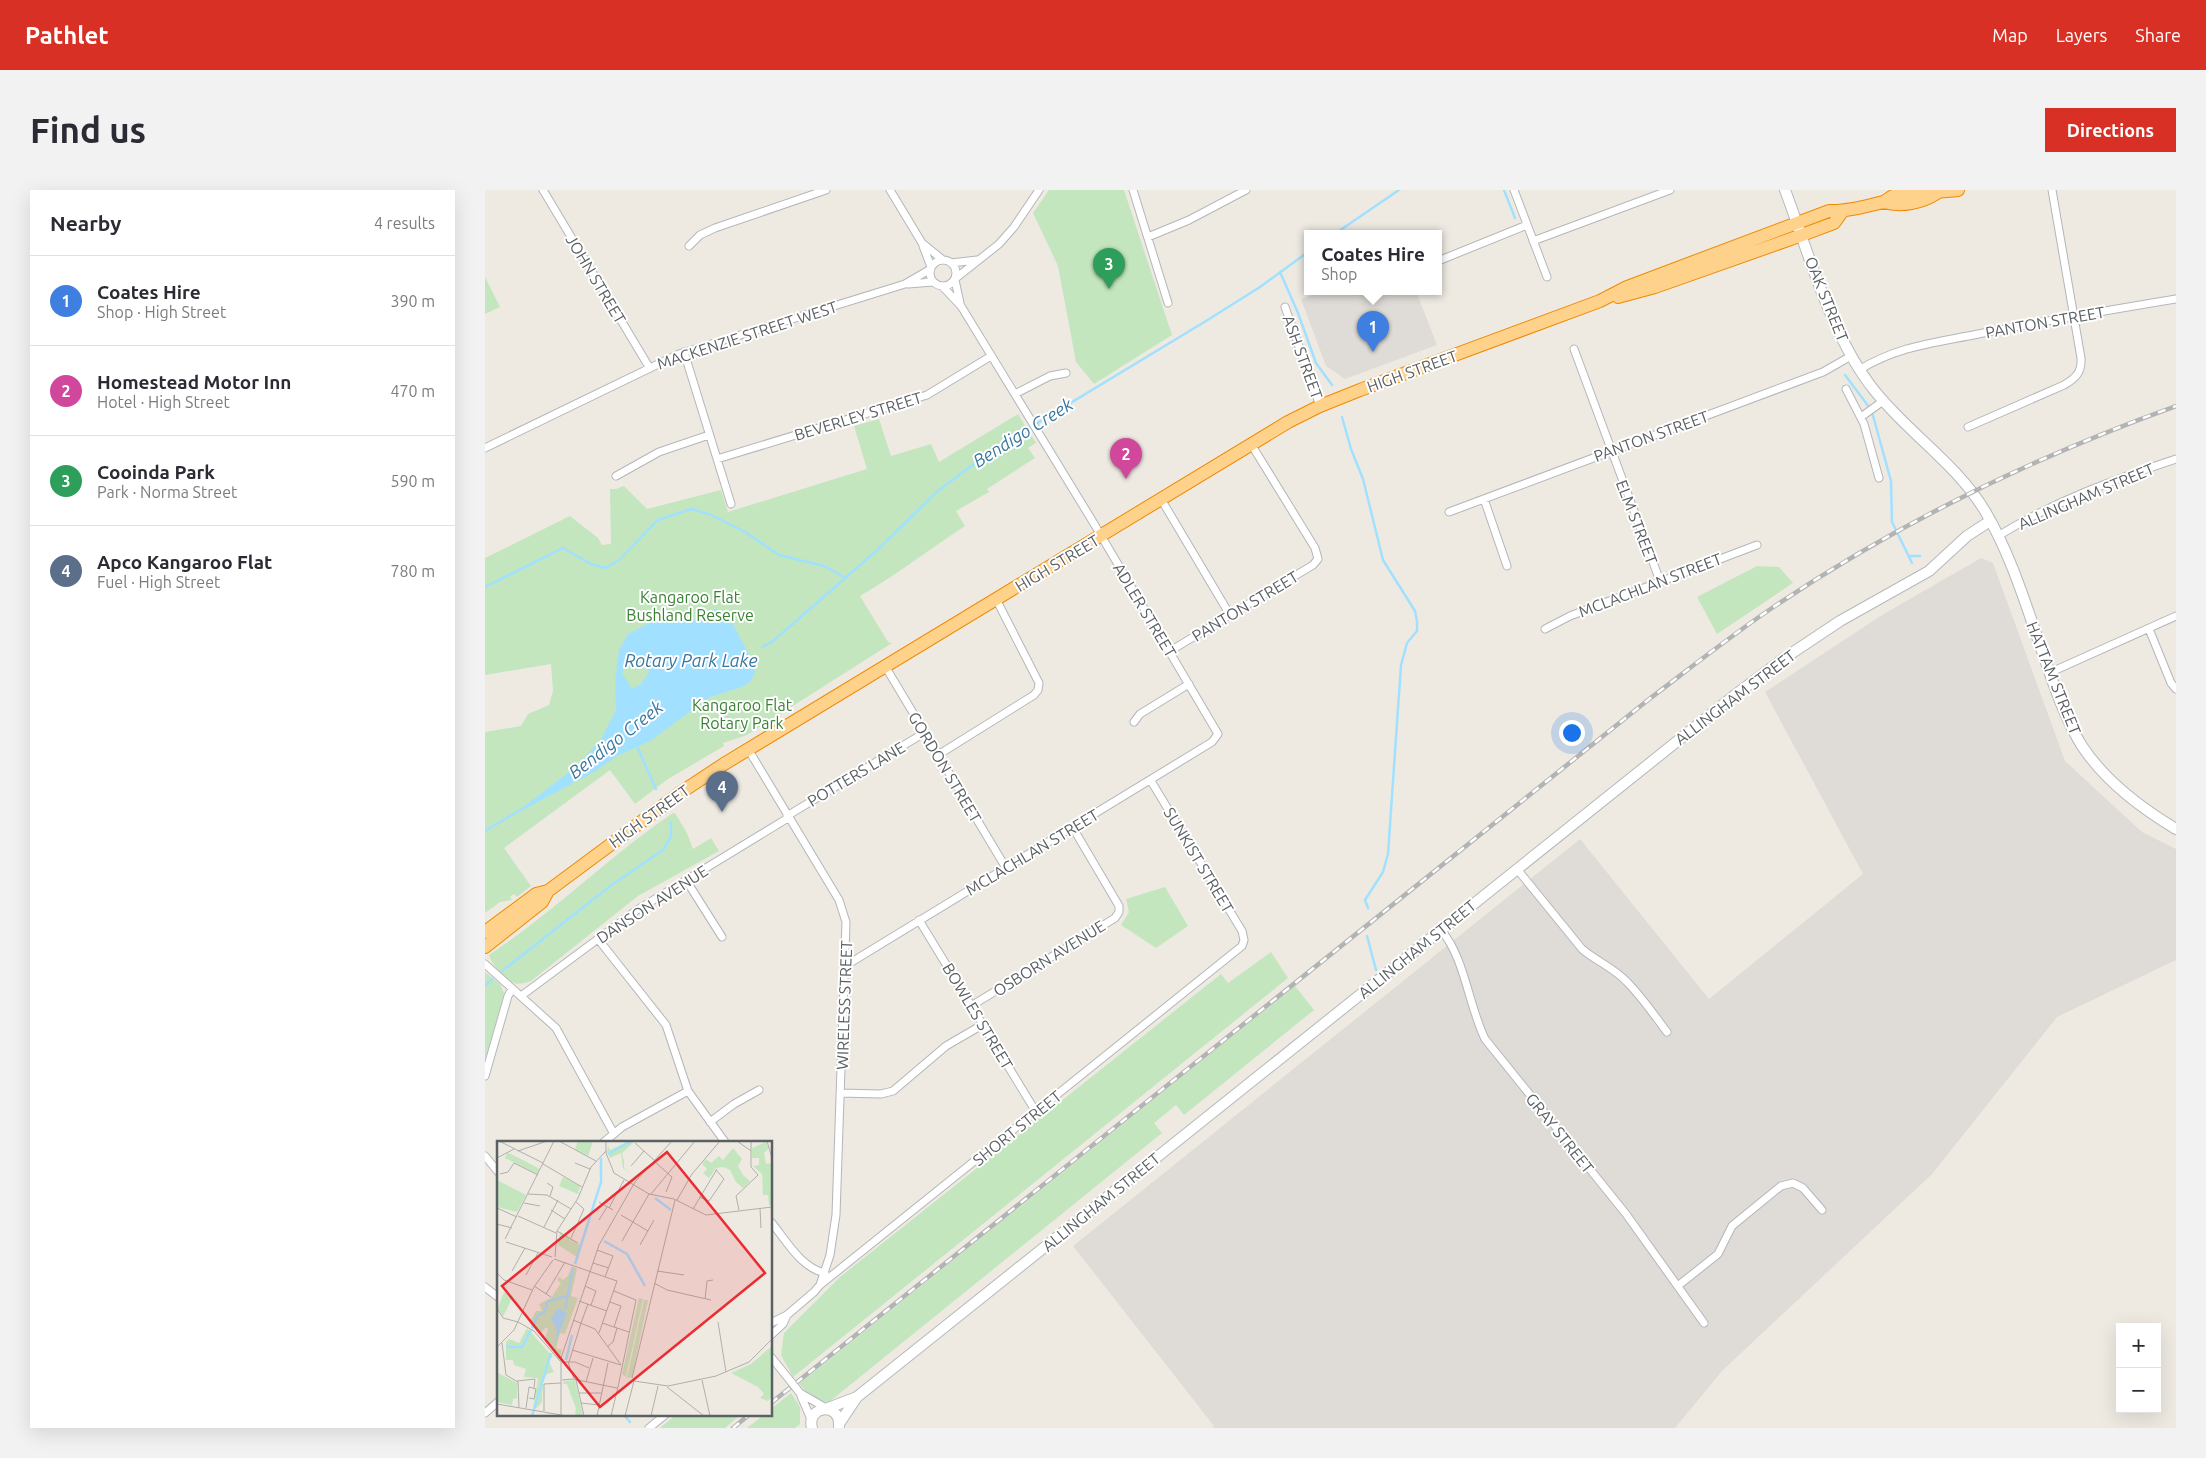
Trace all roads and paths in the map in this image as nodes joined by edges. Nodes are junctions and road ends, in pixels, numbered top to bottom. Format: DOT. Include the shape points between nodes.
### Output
graph roads {
  1 [pos="543,190"];
  2 [pos="826,190"];
  3 [pos="890,190"];
  4 [pos="1039,190"];
  5 [pos="1133,190"];
  6 [pos="1245,190"];
  7 [pos="1514,190"];
  8 [pos="1670,190"];
  9 [pos="1785,190"];
  10 [pos="1958,190"];
  11 [pos="2052,190"];
  12 [pos="1527,225"];
  13 [pos="1800,229"];
  14 [pos="1148,237"];
  15 [pos="1533,241"];
  16 [pos="922,243"];
  17 [pos="689,246"];
  18 [pos="1442,259"];
  19 [pos="943,260"];
  20 [pos="978,260"];
  21 [pos="951,263"];
  22 [pos="930,268"];
  23 [pos="1547,277"];
  24 [pos="956,279"];
  25 [pos="933,282"];
  26 [pos="905,284"];
  27 [pos="942,286"];
  28 [pos="2176,299"];
  29 [pos="1168,303"];
  30 [pos="961,306"];
  31 [pos="1285,308"];
  32 [pos="2073,316"];
  33 [pos="1574,349"];
  34 [pos="684,352"];
  35 [pos="991,356"];
  36 [pos="1851,356"];
  37 [pos="649,367"];
  38 [pos="1859,370"];
  39 [pos="1066,373"];
  40 [pos="1846,389"];
  41 [pos="1015,394"];
  42 [pos="1883,401"];
  43 [pos="1320,406"];
  44 [pos="1861,417"];
  45 [pos="1968,427"];
  46 [pos="709,436"];
  47 [pos="1251,444"];
  48 [pos="485,448"];
  49 [pos="1611,451"];
  50 [pos="717,459"];
  51 [pos="2176,459"];
  52 [pos="616,476"];
  53 [pos="1879,478"];
  54 [pos="1161,499"];
  55 [pos="1484,499"];
  56 [pos="731,504"];
  57 [pos="1449,512"];
  58 [pos="1990,521"];
  59 [pos="1101,536"];
  60 [pos="1998,536"];
  61 [pos="1757,545"];
  62 [pos="1507,566"];
  63 [pos="1659,581"];
  64 [pos="996,599"];
  65 [pos="1231,614"];
  66 [pos="2176,616"];
  67 [pos="1545,629"];
  68 [pos="2149,629"];
  69 [pos="1170,651"];
  70 [pos="885,666"];
  71 [pos="2049,674"];
  72 [pos="1189,684"];
  73 [pos="2176,689"];
  74 [pos="1134,722"];
  75 [pos="924,733"];
  76 [pos="1218,736"];
  77 [pos="748,749"];
  78 [pos="937,755"];
  79 [pos="1151,781"];
  80 [pos="788,817"];
  81 [pos="1073,828"];
  82 [pos="2176,830"];
  83 [pos="1006,868"];
  84 [pos="1517,869"];
  85 [pos="687,880"];
  86 [pos="549,891"];
  87 [pos="919,920"];
  88 [pos="1441,930"];
  89 [pos="485,932"];
  90 [pos="722,937"];
  91 [pos="598,939"];
  92 [pos="1244,940"];
  93 [pos="485,947"];
  94 [pos="485,964"];
  95 [pos="845,966"];
  96 [pos="512,989"];
  97 [pos="521,996"];
  98 [pos="971,1006"];
  99 [pos="982,1025"];
  100 [pos="1667,1032"];
  101 [pos="485,1076"];
  102 [pos="759,1090"];
  103 [pos="688,1092"];
  104 [pos="840,1093"];
  105 [pos="1036,1112"];
  106 [pos="710,1122"];
  107 [pos="613,1134"];
  108 [pos="605,1141"];
  109 [pos="724,1141"];
  110 [pos="485,1156"];
  111 [pos="497,1171"];
  112 [pos="1822,1210"];
  113 [pos="773,1224"];
  114 [pos="825,1273"];
  115 [pos="820,1285"];
  116 [pos="1679,1285"];
  117 [pos="485,1287"];
  118 [pos="497,1296"];
  119 [pos="787,1315"];
  120 [pos="773,1322"];
  121 [pos="1704,1323"];
  122 [pos="773,1333"];
  123 [pos="773,1359"];
  124 [pos="800,1393"];
  125 [pos="857,1397"];
  126 [pos="497,1402"];
  127 [pos="827,1408"];
  128 [pos="486,1409"];
  129 [pos="664,1416"];
  130 [pos="810,1424"];
  131 [pos="839,1426"];
  132 [pos="649,1428"];
  1 -- 37 [label="street, JOHN STREET"];
  2 -- 17 [label="street" via="715,228 700,235"];
  3 -- 16 [label="street"];
  4 -- 20 [label="street" via="1006,237"];
  5 -- 14 [label="street"];
  6 -- 14 [label="street" via="1189,220"];
  7 -- 12 [label="street"];
  8 -- 15 [label="street"];
  9 -- 13 [label="street, OAK STREET"];
  10 -- 13 [label="highway, HIGH STREET" via="1894,196 1884,202 1842,212 1834,223"];
  11 -- 32 [label="street"];
  12 -- 15 [label="street"];
  12 -- 18 [label="street"];
  13 -- 36 [label="street, OAK STREET" via="1832,316"];
  13 -- 43 [label="highway, HIGH STREET" via="1655,287 1600,301"];
  14 -- 29 [label="street"];
  15 -- 23 [label="street"];
  16 -- 19 [label="street"];
  16 -- 22 [label="street"];
  19 -- 21 [label="street"];
  19 -- 22 [label="street"];
  20 -- 21 [label="street"];
  20 -- 24 [label="street"];
  21 -- 24 [label="street" via="955,267"];
  22 -- 25 [label="street"];
  22 -- 26 [label="street, MACKENZIE STREET WEST"];
  24 -- 27 [label="street"];
  24 -- 30 [label="street, ADLER STREET"];
  25 -- 26 [label="street, MACKENZIE STREET WEST"];
  25 -- 27 [label="street"];
  26 -- 34 [label="street, MACKENZIE STREET WEST"];
  27 -- 30 [label="street, ADLER STREET"];
  28 -- 32 [label="street, PANTON STREET"];
  30 -- 35 [label="street, ADLER STREET"];
  31 -- 43 [label="street, ASH STREET"];
  32 -- 38 [label="street, PANTON STREET" via="1908,348 1884,356"];
  32 -- 45 [label="street" via="2081,364 2074,379"];
  33 -- 49 [label="street, ELM STREET"];
  34 -- 37 [label="street, MACKENZIE STREET WEST"];
  34 -- 46 [label="street"];
  35 -- 41 [label="street, ADLER STREET"];
  35 -- 50 [label="street, BEVERLEY STREET" via="927,395"];
  36 -- 38 [label="street, OAK STREET"];
  36 -- 49 [label="street, PANTON STREET" via="1823,372"];
  37 -- 48 [label="street, MACKENZIE STREET WEST"];
  38 -- 42 [label="street, OAK STREET"];
  39 -- 41 [label="street" via="1050,376"];
  40 -- 44 [label="street"];
  41 -- 59 [label="street, ADLER STREET"];
  42 -- 44 [label="street"];
  42 -- 58 [label="street, OAK STREET" via="1959,475"];
  43 -- 47 [label="highway, HIGH STREET"];
  44 -- 53 [label="street"];
  46 -- 50 [label="street"];
  46 -- 52 [label="street" via="659,452"];
  47 -- 54 [label="highway, HIGH STREET"];
  47 -- 65 [label="street, PANTON STREET" via="1315,548 1318,559"];
  49 -- 55 [label="street, PANTON STREET"];
  49 -- 63 [label="street, ELM STREET"];
  50 -- 56 [label="street"];
  51 -- 60 [label="street, ALLINGHAM STREET" via="2049,508"];
  54 -- 59 [label="highway, HIGH STREET"];
  54 -- 65 [label="street"];
  55 -- 57 [label="street, PANTON STREET"];
  55 -- 62 [label="street"];
  58 -- 60 [label="street, HATTAM STREET"];
  58 -- 84 [label="street, ALLINGHAM STREET" via="1967,536 1929,571 1850,615 1767,670"];
  59 -- 64 [label="highway, HIGH STREET"];
  59 -- 69 [label="street, ADLER STREET"];
  60 -- 71 [label="street, HATTAM STREET"];
  61 -- 63 [label="street, MCLACHLAN STREET"];
  63 -- 67 [label="street, MCLACHLAN STREET"];
  64 -- 70 [label="highway, HIGH STREET"];
  64 -- 78 [label="street" via="1039,684 1038,690"];
  65 -- 69 [label="street, PANTON STREET"];
  66 -- 68 [label="street"];
  68 -- 71 [label="street"];
  68 -- 73 [label="street"];
  69 -- 72 [label="street, ADLER STREET"];
  70 -- 75 [label="street, GORDON STREET"];
  70 -- 77 [label="highway, HIGH STREET"];
  71 -- 82 [label="street, HATTAM STREET" via="2070,725 2089,756 2133,799"];
  72 -- 74 [label="street" via="1140,714"];
  72 -- 76 [label="street, ADLER STREET"];
  75 -- 78 [label="street, GORDON STREET"];
  75 -- 80 [label="street, POTTERS LANE"];
  76 -- 79 [label="street, MCLACHLAN STREET"];
  77 -- 80 [label="street, WIRELESS STREET"];
  77 -- 86 [label="highway, HIGH STREET" via="680,793"];
  78 -- 83 [label="street, GORDON STREET"];
  79 -- 81 [label="street, MCLACHLAN STREET"];
  79 -- 92 [label="street, SUNKIST STREET" via="1239,926"];
  80 -- 85 [label="street, DANSON AVENUE"];
  80 -- 95 [label="street, WIRELESS STREET" via="843,908 847,922"];
  81 -- 83 [label="street, MCLACHLAN STREET"];
  81 -- 98 [label="street, OSBORN AVENUE" via="1119,906 1119,912 1115,918"];
  83 -- 87 [label="street, MCLACHLAN STREET"];
  84 -- 88 [label="street, ALLINGHAM STREET"];
  84 -- 100 [label="street" via="1582,948 1627,982"];
  85 -- 90 [label="street"];
  85 -- 91 [label="street, DANSON AVENUE" via="637,910"];
  86 -- 89 [label="highway, HIGH STREET" via="536,894"];
  86 -- 93 [label="highway, HIGH STREET" via="542,902"];
  87 -- 95 [label="street, MCLACHLAN STREET"];
  87 -- 98 [label="street, BOWLES STREET"];
  88 -- 116 [label="street, GRAY STREET" via="1455,951 1474,1014 1485,1038"];
  88 -- 125 [label="street, ALLINGHAM STREET"];
  91 -- 97 [label="street, DANSON AVENUE"];
  91 -- 103 [label="street" via="666,1025"];
  92 -- 105 [label="street, SHORT STREET" via="1239,949"];
  94 -- 96 [label="street"];
  95 -- 104 [label="street, WIRELESS STREET"];
  96 -- 97 [label="street"];
  96 -- 101 [label="street"];
  97 -- 107 [label="street" via="560,1033"];
  98 -- 99 [label="street, BOWLES STREET"];
  99 -- 104 [label="street" via="946,1046 893,1091 881,1094"];
  99 -- 105 [label="street, BOWLES STREET"];
  102 -- 106 [label="street"];
  103 -- 106 [label="street"];
  103 -- 107 [label="street"];
  104 -- 114 [label="street, WIRELESS STREET" via="836,1215"];
  105 -- 115 [label="street, SHORT STREET"];
  106 -- 109 [label="street"];
  107 -- 108 [label="street"];
  110 -- 111 [label="street"];
  112 -- 116 [label="street" via="1803,1188 1793,1183 1781,1186 1732,1226 1714,1258"];
  113 -- 114 [label="street" via="806,1264"];
  114 -- 115 [label="street, WIRELESS STREET"];
  115 -- 119 [label="street, SHORT STREET"];
  116 -- 121 [label="street, GRAY STREET"];
  117 -- 118 [label="street"];
  119 -- 120 [label="street, SHORT STREET"];
  119 -- 122 [label="street, SHORT STREET"];
  123 -- 124 [label="street, bridge"];
  124 -- 127 [label="street"];
  124 -- 130 [label="street"];
  125 -- 127 [label="street, ALLINGHAM STREET"];
  125 -- 131 [label="street, ALLINGHAM STREET"];
  126 -- 128 [label="street"];
  127 -- 130 [label="street, ALLINGHAM STREET" via="815,1412"];
  127 -- 131 [label="street" via="836,1413"];
  129 -- 132 [label="street"];
}
